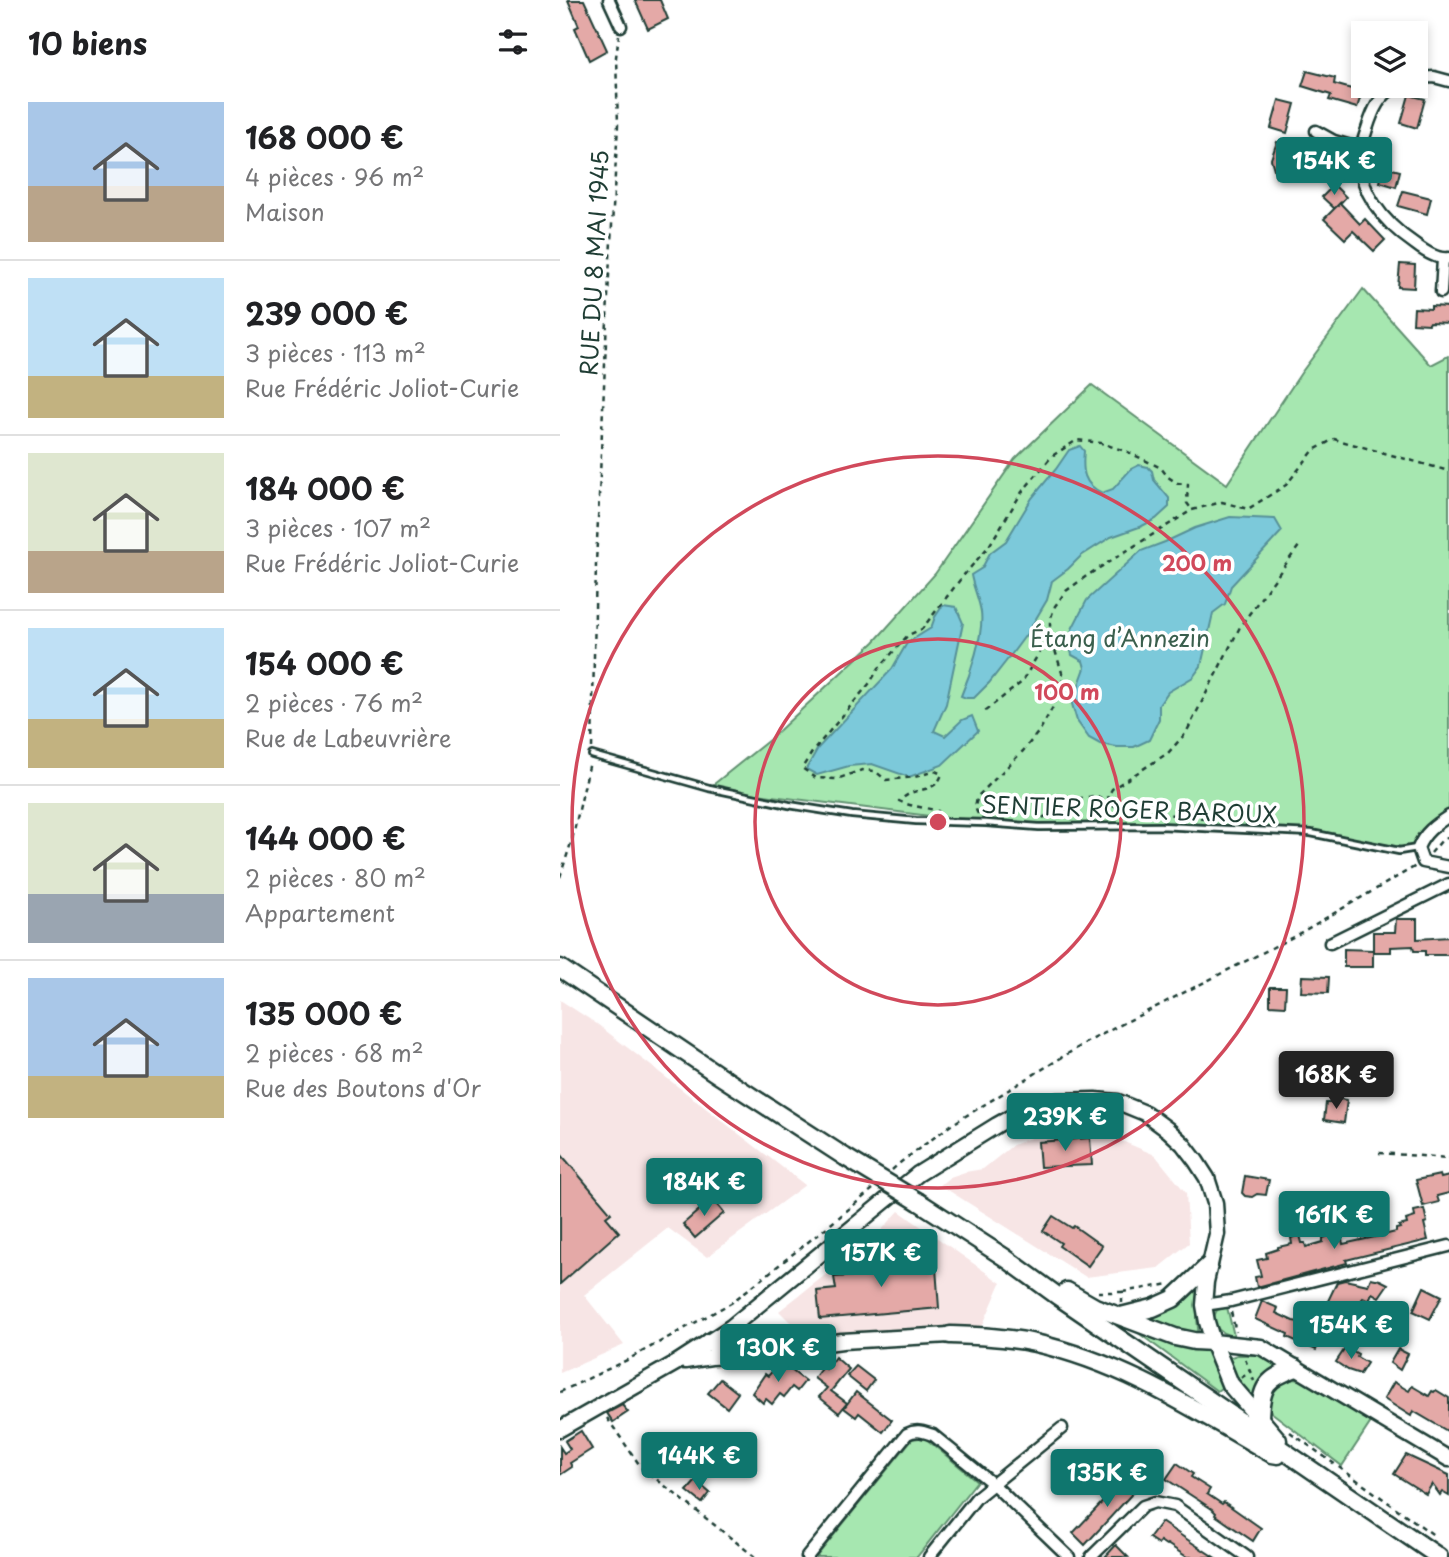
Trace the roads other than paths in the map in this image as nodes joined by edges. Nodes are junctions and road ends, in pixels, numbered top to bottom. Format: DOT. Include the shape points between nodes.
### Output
graph roads {
  1 [pos="610,0"];
  2 [pos="621,26"];
  3 [pos="1428,77"];
  4 [pos="1449,81"];
  5 [pos="1381,98"];
  6 [pos="1316,131"];
  7 [pos="1361,149"];
  8 [pos="1446,258"];
  9 [pos="1441,292"];
  10 [pos="592,755"];
  11 [pos="1449,816"];
  12 [pos="1418,848"];
  13 [pos="1449,867"];
  14 [pos="1449,884"];
  15 [pos="1330,943"];
  16 [pos="560,968"];
  17 [pos="1449,1246"];
  18 [pos="1004,1257"];
  19 [pos="1209,1265"];
  20 [pos="1204,1306"];
  21 [pos="1121,1316"];
  22 [pos="730,1328"];
  23 [pos="950,1335"];
  24 [pos="709,1341"];
  25 [pos="1213,1342"];
  26 [pos="757,1351"];
  27 [pos="730,1356"];
  28 [pos="676,1363"];
  29 [pos="1296,1368"];
  30 [pos="1260,1418"];
  31 [pos="1062,1428"];
  32 [pos="560,1429"];
  33 [pos="1291,1455"];
  34 [pos="1449,1459"];
  35 [pos="993,1484"];
  36 [pos="807,1557"];
  37 [pos="929,1557"];
  38 [pos="1069,1557"];
  39 [pos="1091,1557"];
  40 [pos="1247,1557"];
  41 [pos="1439,1557"];
  1 -- 2 [label="street"];
  3 -- 4 [label="street"];
  5 -- 7 [label="street" via="1373,108"];
  6 -- 7 [label="street"];
  7 -- 8 [label="street" via="1360,170 1368,195 1387,221 1424,251"];
  8 -- 9 [label="street"];
  10 -- 12 [label="lane, SENTIER ROGER BAROUX" via="709,788 852,815 1039,827 1160,825 1311,833 1399,851"];
  11 -- 12 [label="street" via="1422,838"];
  12 -- 13 [label="street" via="1423,862"];
  14 -- 15 [label="street"];
  16 -- 18 [label="main road, bridge"];
  17 -- 20 [label="street"];
  18 -- 21 [label="main road" via="1095,1307"];
  18 -- 33 [label="main road"];
  19 -- 20 [label="street"];
  19 -- 21 [label="main road" via="1173,1299"];
  19 -- 22 [label="street" via="1217,1234 1215,1203 1207,1178 1184,1144 1145,1113 1118,1102 1057,1101 1022,1111 918,1174"];
  20 -- 25 [label="street"];
  21 -- 25 [label="main road" via="1175,1337"];
  22 -- 24 [label="street"];
  22 -- 26 [label="street" via="747,1349"];
  23 -- 26 [label="street" via="869,1338"];
  23 -- 33 [label="main road" via="1032,1342 1073,1353 1166,1392 1272,1454"];
  24 -- 27 [label="street"];
  24 -- 28 [label="street"];
  25 -- 29 [label="street" via="1261,1347"];
  25 -- 30 [label="main road" via="1230,1384"];
  26 -- 27 [label="street"];
  27 -- 28 [label="street"];
  28 -- 32 [label="street"];
  29 -- 30 [label="main road" via="1271,1379 1261,1397"];
  29 -- 34 [label="street"];
  30 -- 33 [label="main road"];
  31 -- 35 [label="street"];
  33 -- 41 [label="main road"];
  35 -- 36 [label="street" via="933,1435 913,1431"];
  35 -- 37 [label="street"];
  35 -- 38 [label="street"];
  39 -- 40 [label="street" via="1143,1506 1155,1502 1175,1506"];
}
